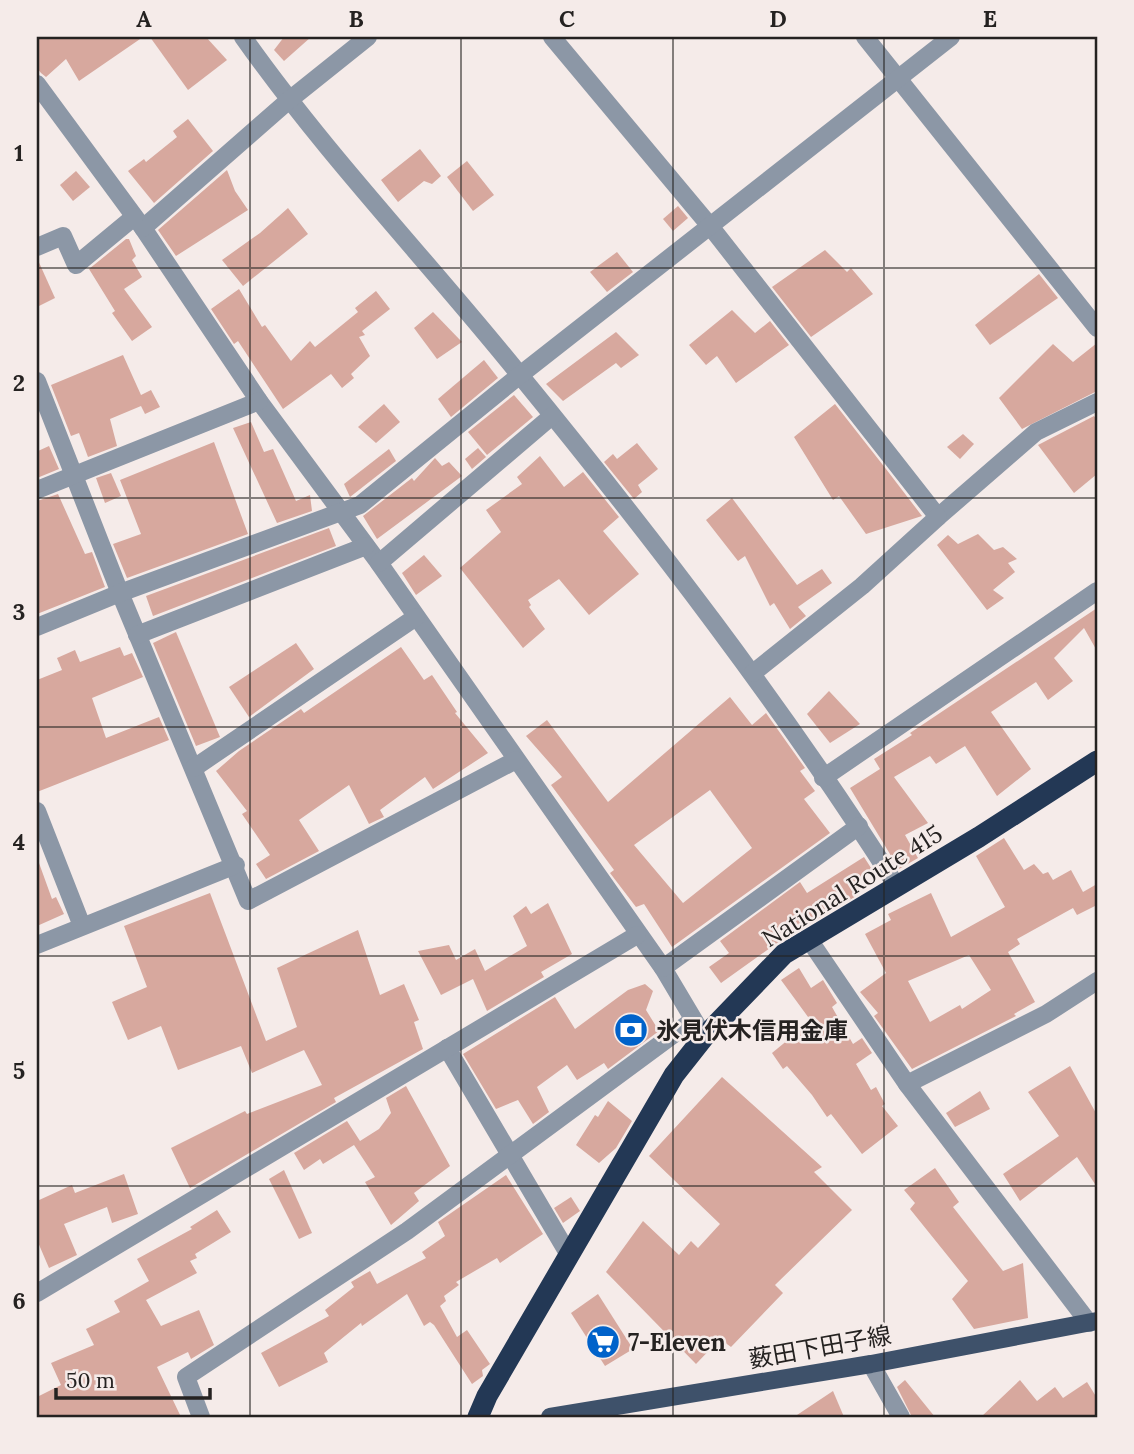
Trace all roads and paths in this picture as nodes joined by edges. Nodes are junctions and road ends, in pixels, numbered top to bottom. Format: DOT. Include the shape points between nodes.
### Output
graph roads {
  1 [pos="243,37"];
  2 [pos="368,37"];
  3 [pos="552,37"];
  4 [pos="865,37"];
  5 [pos="951,37"];
  6 [pos="897,79"];
  7 [pos="37,84"];
  8 [pos="288,101"];
  9 [pos="139,223"];
  10 [pos="710,226"];
  11 [pos="37,247"];
  12 [pos="1097,328"];
  13 [pos="520,374"];
  14 [pos="37,381"];
  15 [pos="259,401"];
  16 [pos="1097,402"];
  17 [pos="552,416"];
  18 [pos="72,475"];
  19 [pos="37,490"];
  20 [pos="340,510"];
  21 [pos="939,517"];
  22 [pos="366,546"];
  23 [pos="379,563"];
  24 [pos="1097,591"];
  25 [pos="120,593"];
  26 [pos="416,617"];
  27 [pos="37,627"];
  28 [pos="137,635"];
  29 [pos="753,673"];
  30 [pos="516,760"];
  31 [pos="1097,761"];
  32 [pos="194,768"];
  33 [pos="823,778"];
  34 [pos="37,811"];
  35 [pos="859,826"];
  36 [pos="236,865"];
  37 [pos="896,885"];
  38 [pos="82,926"];
  39 [pos="637,935"];
  40 [pos="810,941"];
  41 [pos="37,945"];
  42 [pos="663,968"];
  43 [pos="1097,981"];
  44 [pos="699,1028"];
  45 [pos="447,1048"];
  46 [pos="907,1084"];
  47 [pos="509,1156"];
  48 [pos="569,1255"];
  49 [pos="39,1285"];
  50 [pos="1093,1322"];
  51 [pos="871,1364"];
  52 [pos="201,1417"];
  53 [pos="478,1417"];
  54 [pos="550,1417"];
  55 [pos="901,1417"];
  1 -- 8 [label="street"];
  2 -- 8 [label="street"];
  3 -- 10 [label="street"];
  4 -- 6 [label="street"];
  5 -- 6 [label="street"];
  6 -- 10 [label="street"];
  6 -- 12 [label="street"];
  7 -- 9 [label="street"];
  8 -- 9 [label="street"];
  8 -- 13 [label="street"];
  9 -- 11 [label="street" via="76,265 63,236"];
  9 -- 15 [label="street"];
  10 -- 13 [label="street"];
  10 -- 21 [label="street"];
  13 -- 17 [label="street"];
  13 -- 20 [label="street" via="360,505"];
  14 -- 18 [label="street"];
  15 -- 18 [label="street"];
  15 -- 20 [label="street"];
  16 -- 21 [label="street" via="1036,432"];
  17 -- 23 [label="street"];
  17 -- 29 [label="street"];
  18 -- 19 [label="street"];
  18 -- 25 [label="street"];
  20 -- 22 [label="street"];
  20 -- 25 [label="street"];
  21 -- 29 [label="street"];
  22 -- 23 [label="street"];
  22 -- 28 [label="street"];
  23 -- 26 [label="street"];
  24 -- 33 [label="street"];
  25 -- 27 [label="street"];
  25 -- 28 [label="street"];
  26 -- 30 [label="street"];
  26 -- 32 [label="street"];
  28 -- 32 [label="street"];
  29 -- 33 [label="street"];
  30 -- 36 [label="street" via="248,901"];
  30 -- 39 [label="street"];
  31 -- 37 [label="highway, National Route 415"];
  32 -- 36 [label="street"];
  33 -- 35 [label="street"];
  34 -- 38 [label="street"];
  35 -- 37 [label="street"];
  35 -- 42 [label="street"];
  36 -- 38 [label="street"];
  37 -- 40 [label="highway, National Route 415"];
  38 -- 41 [label="street"];
  39 -- 42 [label="street"];
  39 -- 45 [label="street"];
  40 -- 44 [label="highway, National Route 415" via="784,954"];
  40 -- 46 [label="street"];
  42 -- 44 [label="street"];
  43 -- 46 [label="street" via="1046,1014"];
  44 -- 47 [label="street"];
  44 -- 48 [label="highway, National Route 415"];
  45 -- 47 [label="street"];
  45 -- 49 [label="street"];
  46 -- 50 [label="street"];
  47 -- 48 [label="street"];
  47 -- 52 [label="street" via="407,1231 186,1377"];
  48 -- 53 [label="highway, National Route 415"];
  50 -- 51 [label="main road, 薮田下田子線"];
  51 -- 54 [label="main road, 薮田下田子線"];
  51 -- 55 [label="street"];
}
